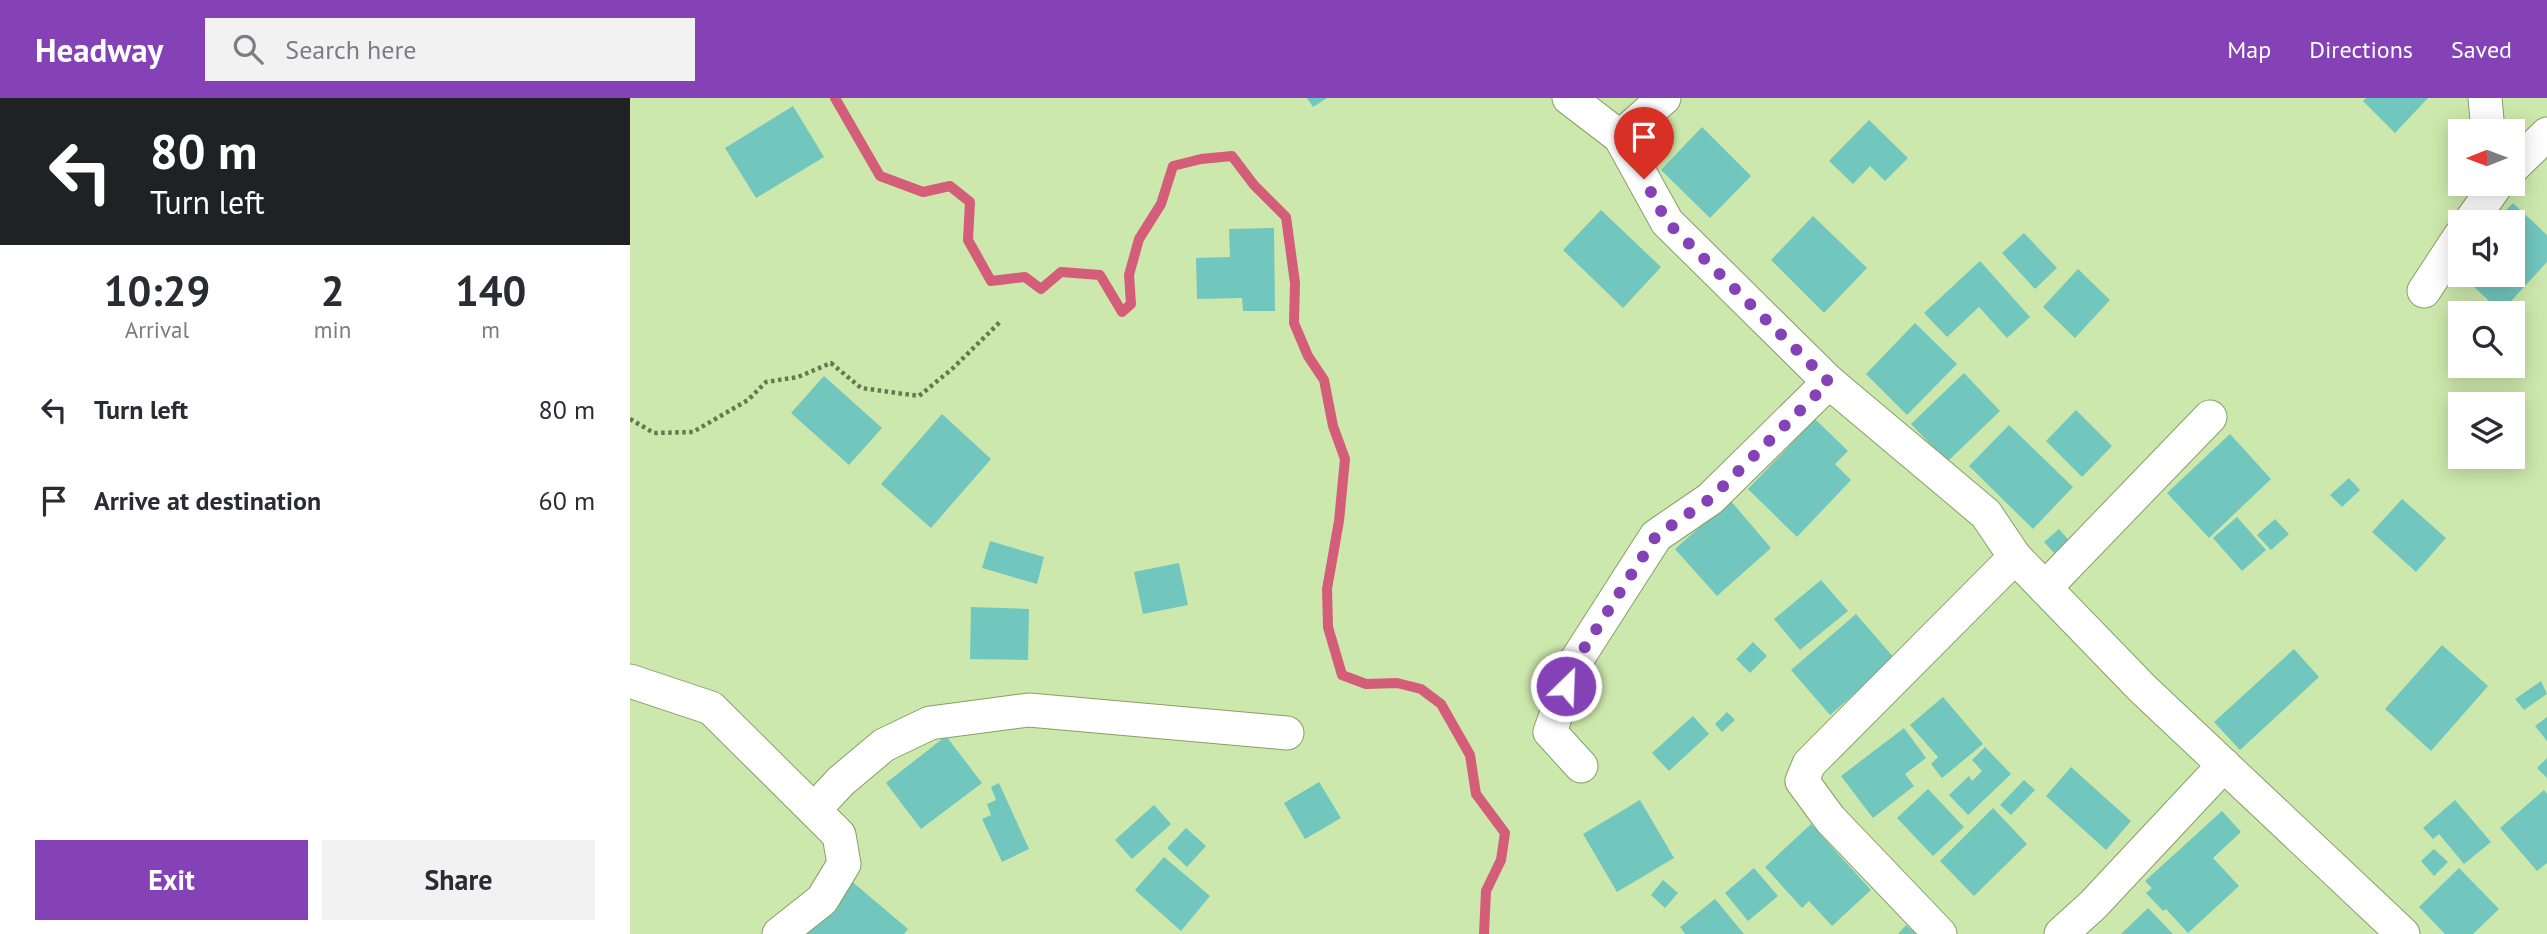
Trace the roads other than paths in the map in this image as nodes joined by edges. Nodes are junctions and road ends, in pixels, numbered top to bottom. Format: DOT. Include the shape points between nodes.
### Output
graph roads {
  1 [pos="1569,98"];
  2 [pos="1664,98"];
  3 [pos="2485,98"];
  4 [pos="2487,119"];
  5 [pos="2547,134"];
  6 [pos="1620,137"];
  7 [pos="2525,155"];
  8 [pos="2448,254"];
  9 [pos="2424,291"];
  10 [pos="1829,382"];
  11 [pos="2210,417"];
  12 [pos="2015,557"];
  13 [pos="2045,588"];
  14 [pos="630,681"];
  15 [pos="1287,733"];
  16 [pos="2224,765"];
  17 [pos="1581,766"];
  18 [pos="814,810"];
  19 [pos="779,934"];
  20 [pos="1940,934"];
  21 [pos="2061,934"];
  22 [pos="2403,934"];
  1 -- 6 [label="street"];
  2 -- 6 [label="street"];
  3 -- 4 [label="street"];
  5 -- 7 [label="street"];
  6 -- 10 [label="street" via="1667,222"];
  8 -- 9 [label="street"];
  10 -- 12 [label="street" via="1986,514"];
  10 -- 17 [label="street" via="1710,499 1656,536 1574,664 1550,732"];
  11 -- 13 [label="street"];
  12 -- 13 [label="street"];
  12 -- 20 [label="street" via="1809,764 1801,781 1830,819"];
  13 -- 16 [label="street"];
  14 -- 18 [label="street" via="711,708"];
  15 -- 18 [label="street" via="1029,710 930,723 884,745"];
  16 -- 21 [label="street"];
  16 -- 22 [label="street"];
  18 -- 19 [label="street" via="839,835 844,864 822,900"];
}
